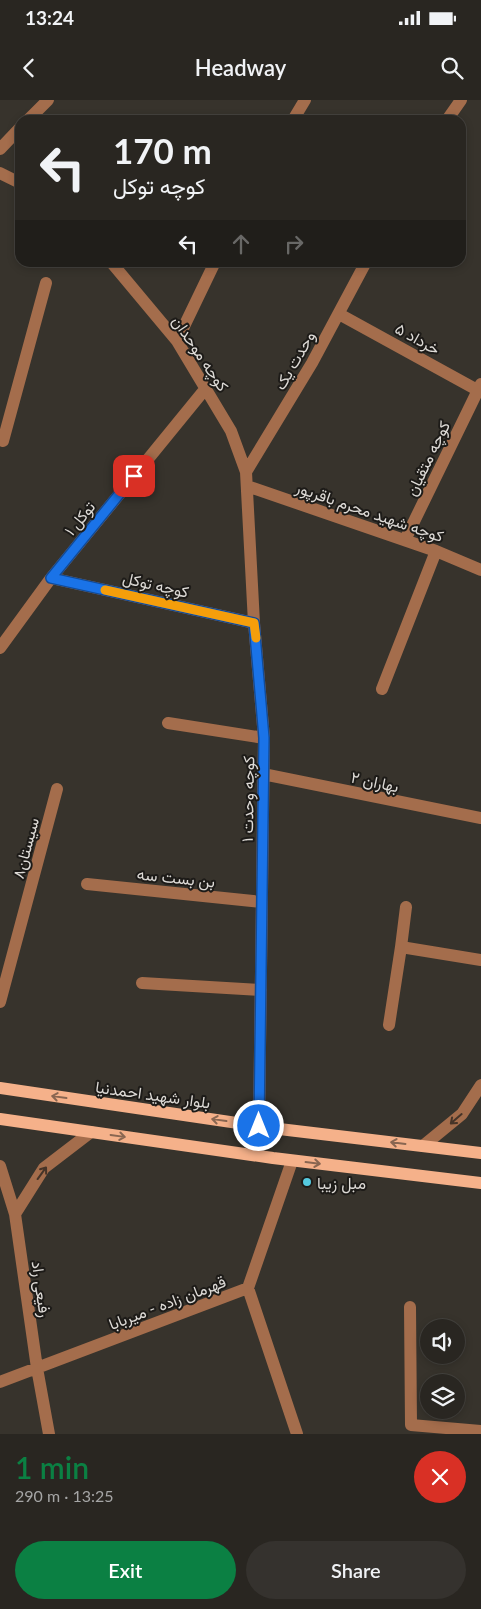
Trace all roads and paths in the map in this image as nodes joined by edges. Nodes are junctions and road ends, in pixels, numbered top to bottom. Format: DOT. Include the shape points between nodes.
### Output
graph roads {
  1 [pos="48,100"];
  2 [pos="304,100"];
  3 [pos="461,100"];
  4 [pos="33,115"];
  5 [pos="296,115"];
  6 [pos="450,115"];
  7 [pos="15,133"];
  8 [pos="0,149"];
  9 [pos="0,173"];
  10 [pos="15,180"];
  11 [pos="116,267"];
  12 [pos="213,267"];
  13 [pos="363,267"];
  14 [pos="46,282"];
  15 [pos="339,314"];
  16 [pos="177,341"];
  17 [pos="206,388"];
  18 [pos="480,388"];
  19 [pos="2,440"];
  20 [pos="246,472"];
  21 [pos="247,486"];
  22 [pos="405,540"];
  23 [pos="436,551"];
  24 [pos="481,570"];
  25 [pos="51,578"];
  26 [pos="254,623"];
  27 [pos="0,648"];
  28 [pos="382,689"];
  29 [pos="168,723"];
  30 [pos="264,738"];
  31 [pos="263,774"];
  32 [pos="57,789"];
  33 [pos="481,818"];
  34 [pos="87,884"];
  35 [pos="262,902"];
  36 [pos="406,906"];
  37 [pos="402,947"];
  38 [pos="481,960"];
  39 [pos="142,983"];
  40 [pos="261,990"];
  41 [pos="0,1002"];
  42 [pos="389,1025"];
  43 [pos="481,1085"];
  44 [pos="0,1088"];
  45 [pos="0,1119"];
  46 [pos="259,1126"];
  47 [pos="92,1132"];
  48 [pos="423,1146"];
  49 [pos="481,1153"];
  50 [pos="292,1160"];
  51 [pos="0,1166"];
  52 [pos="481,1183"];
  53 [pos="15,1214"];
  54 [pos="248,1288"];
  55 [pos="410,1307"];
  56 [pos="37,1368"];
  57 [pos="0,1382"];
  58 [pos="481,1431"];
  59 [pos="49,1434"];
  60 [pos="297,1434"];
  1 -- 4 [label="street"];
  2 -- 5 [label="street"];
  3 -- 6 [label="street"];
  7 -- 8 [label="street"];
  9 -- 10 [label="street"];
  11 -- 16 [label="street, کوچه موحدان"];
  12 -- 16 [label="street"];
  13 -- 15 [label="street, وحدت یک"];
  14 -- 19 [label="street"];
  15 -- 18 [label="street, خرداد ۵"];
  15 -- 20 [label="street, وحدت یک"];
  16 -- 17 [label="street, کوچه موحدان"];
  17 -- 20 [label="street, کوچه موحدان" via="231,431"];
  17 -- 25 [label="street, توکل ۱"];
  18 -- 22 [label="street, کوچه متقیان"];
  20 -- 21 [label="street, کوچه وحدت ۱"];
  21 -- 22 [label="street, کوچه شهید محرم باقرپور"];
  21 -- 26 [label="street, کوچه وحدت ۱"];
  22 -- 23 [label="street, کوچه شهید محرم باقرپور"];
  23 -- 24 [label="street, کوچه شهید محرم باقرپور"];
  23 -- 28 [label="street"];
  25 -- 26 [label="street, کوچه توکل"];
  25 -- 27 [label="street, توکل ۱"];
  26 -- 30 [label="street, کوچه وحدت ۱"];
  29 -- 30 [label="street"];
  30 -- 31 [label="street, کوچه وحدت ۱"];
  31 -- 33 [label="street, بهاران ۲"];
  31 -- 35 [label="street, کوچه وحدت ۱"];
  32 -- 41 [label="street, سیستان۸"];
  34 -- 35 [label="street, بن بست سه"];
  35 -- 40 [label="street, کوچه وحدت ۱"];
  36 -- 37 [label="street"];
  37 -- 38 [label="street"];
  37 -- 42 [label="street"];
  39 -- 40 [label="street"];
  40 -- 46 [label="street, کوچه وحدت ۱"];
  43 -- 48 [label="street, one-way" via="462,1114"];
  46 -- 44 [label="main road, بلوار شهید احمدنیا, one-way"];
  45 -- 47 [label="main road"];
  48 -- 46 [label="main road, بلوار شهید احمدنیا, one-way"];
  47 -- 50 [label="main road, one-way"];
  53 -- 47 [label="street, one-way" via="44,1168"];
  48 -- 49 [label="main road, بلوار شهید احمدنیا"];
  50 -- 52 [label="main road, one-way"];
  50 -- 54 [label="street, قهرمان زاده - میربابا"];
  51 -- 53 [label="street, رفیعی راد"];
  53 -- 56 [label="street, رفیعی راد"];
  54 -- 56 [label="street, قهرمان زاده - میربابا"];
  54 -- 60 [label="street"];
  55 -- 58 [label="street" via="411,1424"];
  56 -- 57 [label="street, قهرمان زاده - میربابا"];
  56 -- 59 [label="street, رفیعی راد"];
}
